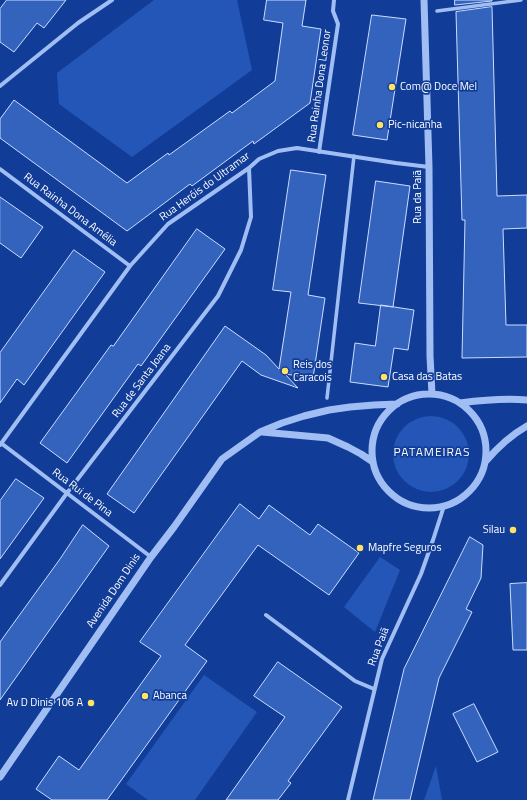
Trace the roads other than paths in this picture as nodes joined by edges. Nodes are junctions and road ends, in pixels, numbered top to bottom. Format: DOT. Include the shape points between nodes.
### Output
graph roads {
  1 [pos="112,0"];
  2 [pos="334,0"];
  3 [pos="424,0"];
  4 [pos="521,0"];
  5 [pos="438,11"];
  6 [pos="0,86"];
  7 [pos="319,152"];
  8 [pos="354,156"];
  9 [pos="429,167"];
  10 [pos="250,168"];
  11 [pos="0,169"];
  12 [pos="130,266"];
  13 [pos="432,394"];
  14 [pos="327,398"];
  15 [pos="527,400"];
  16 [pos="460,403"];
  17 [pos="397,404"];
  18 [pos="527,426"];
  19 [pos="260,432"];
  20 [pos="1,444"];
  21 [pos="486,461"];
  22 [pos="373,462"];
  23 [pos="67,493"];
  24 [pos="444,506"];
  25 [pos="151,556"];
  26 [pos="0,585"];
  27 [pos="266,615"];
  28 [pos="374,689"];
  29 [pos="0,777"];
  30 [pos="348,800"];
  1 -- 6 [label="street" via="78,23"];
  2 -- 7 [label="street, Rua Rainha Dona Leonor" via="333,11 338,24"];
  3 -- 9 [label="street, Rua da Paiã"];
  4 -- 5 [label="street"];
  7 -- 8 [label="street, Rua Heróis do Ultramar"];
  7 -- 10 [label="street, Rua Heróis do Ultramar" via="297,148 278,151 259,159"];
  8 -- 9 [label="street, Rua Heróis do Ultramar"];
  8 -- 14 [label="street"];
  9 -- 13 [label="street, Rua da Paiã"];
  10 -- 12 [label="street, Rua Heróis do Ultramar" via="168,224"];
  10 -- 23 [label="street, Rua de Santa Joana" via="251,217 241,250 218,296"];
  11 -- 12 [label="street, Rua Rainha Dona Amélia"];
  12 -- 20 [label="street, Rua Heróis do Ultramar"];
  13 -- 16 [label="street" via="446,396"];
  13 -- 17 [label="street" via="407,398"];
  15 -- 16 [label="street" via="497,399"];
  16 -- 21 [label="street" via="473,414 482,428 486,444"];
  17 -- 19 [label="street, Avenida Dom Dinis" via="329,410"];
  17 -- 22 [label="street" via="385,415 376,429 372,445"];
  18 -- 21 [label="street" via="496,449"];
  19 -- 22 [label="street" via="328,438"];
  19 -- 25 [label="street, Avenida Dom Dinis" via="222,459"];
  20 -- 23 [label="street, Rua Rui de Pina"];
  21 -- 24 [label="street" via="481,476 472,490 459,500"];
  22 -- 24 [label="street" via="380,479 391,494 407,504 425,508"];
  23 -- 25 [label="street, Rua Rui de Pina"];
  23 -- 26 [label="street, Rua de Santa Joana"];
  24 -- 28 [label="street, Rua Paiã" via="421,574 382,659"];
  25 -- 29 [label="street, Avenida Dom Dinis"];
  27 -- 28 [label="street" via="355,681"];
  28 -- 30 [label="street, Rua Paiã"];
}
